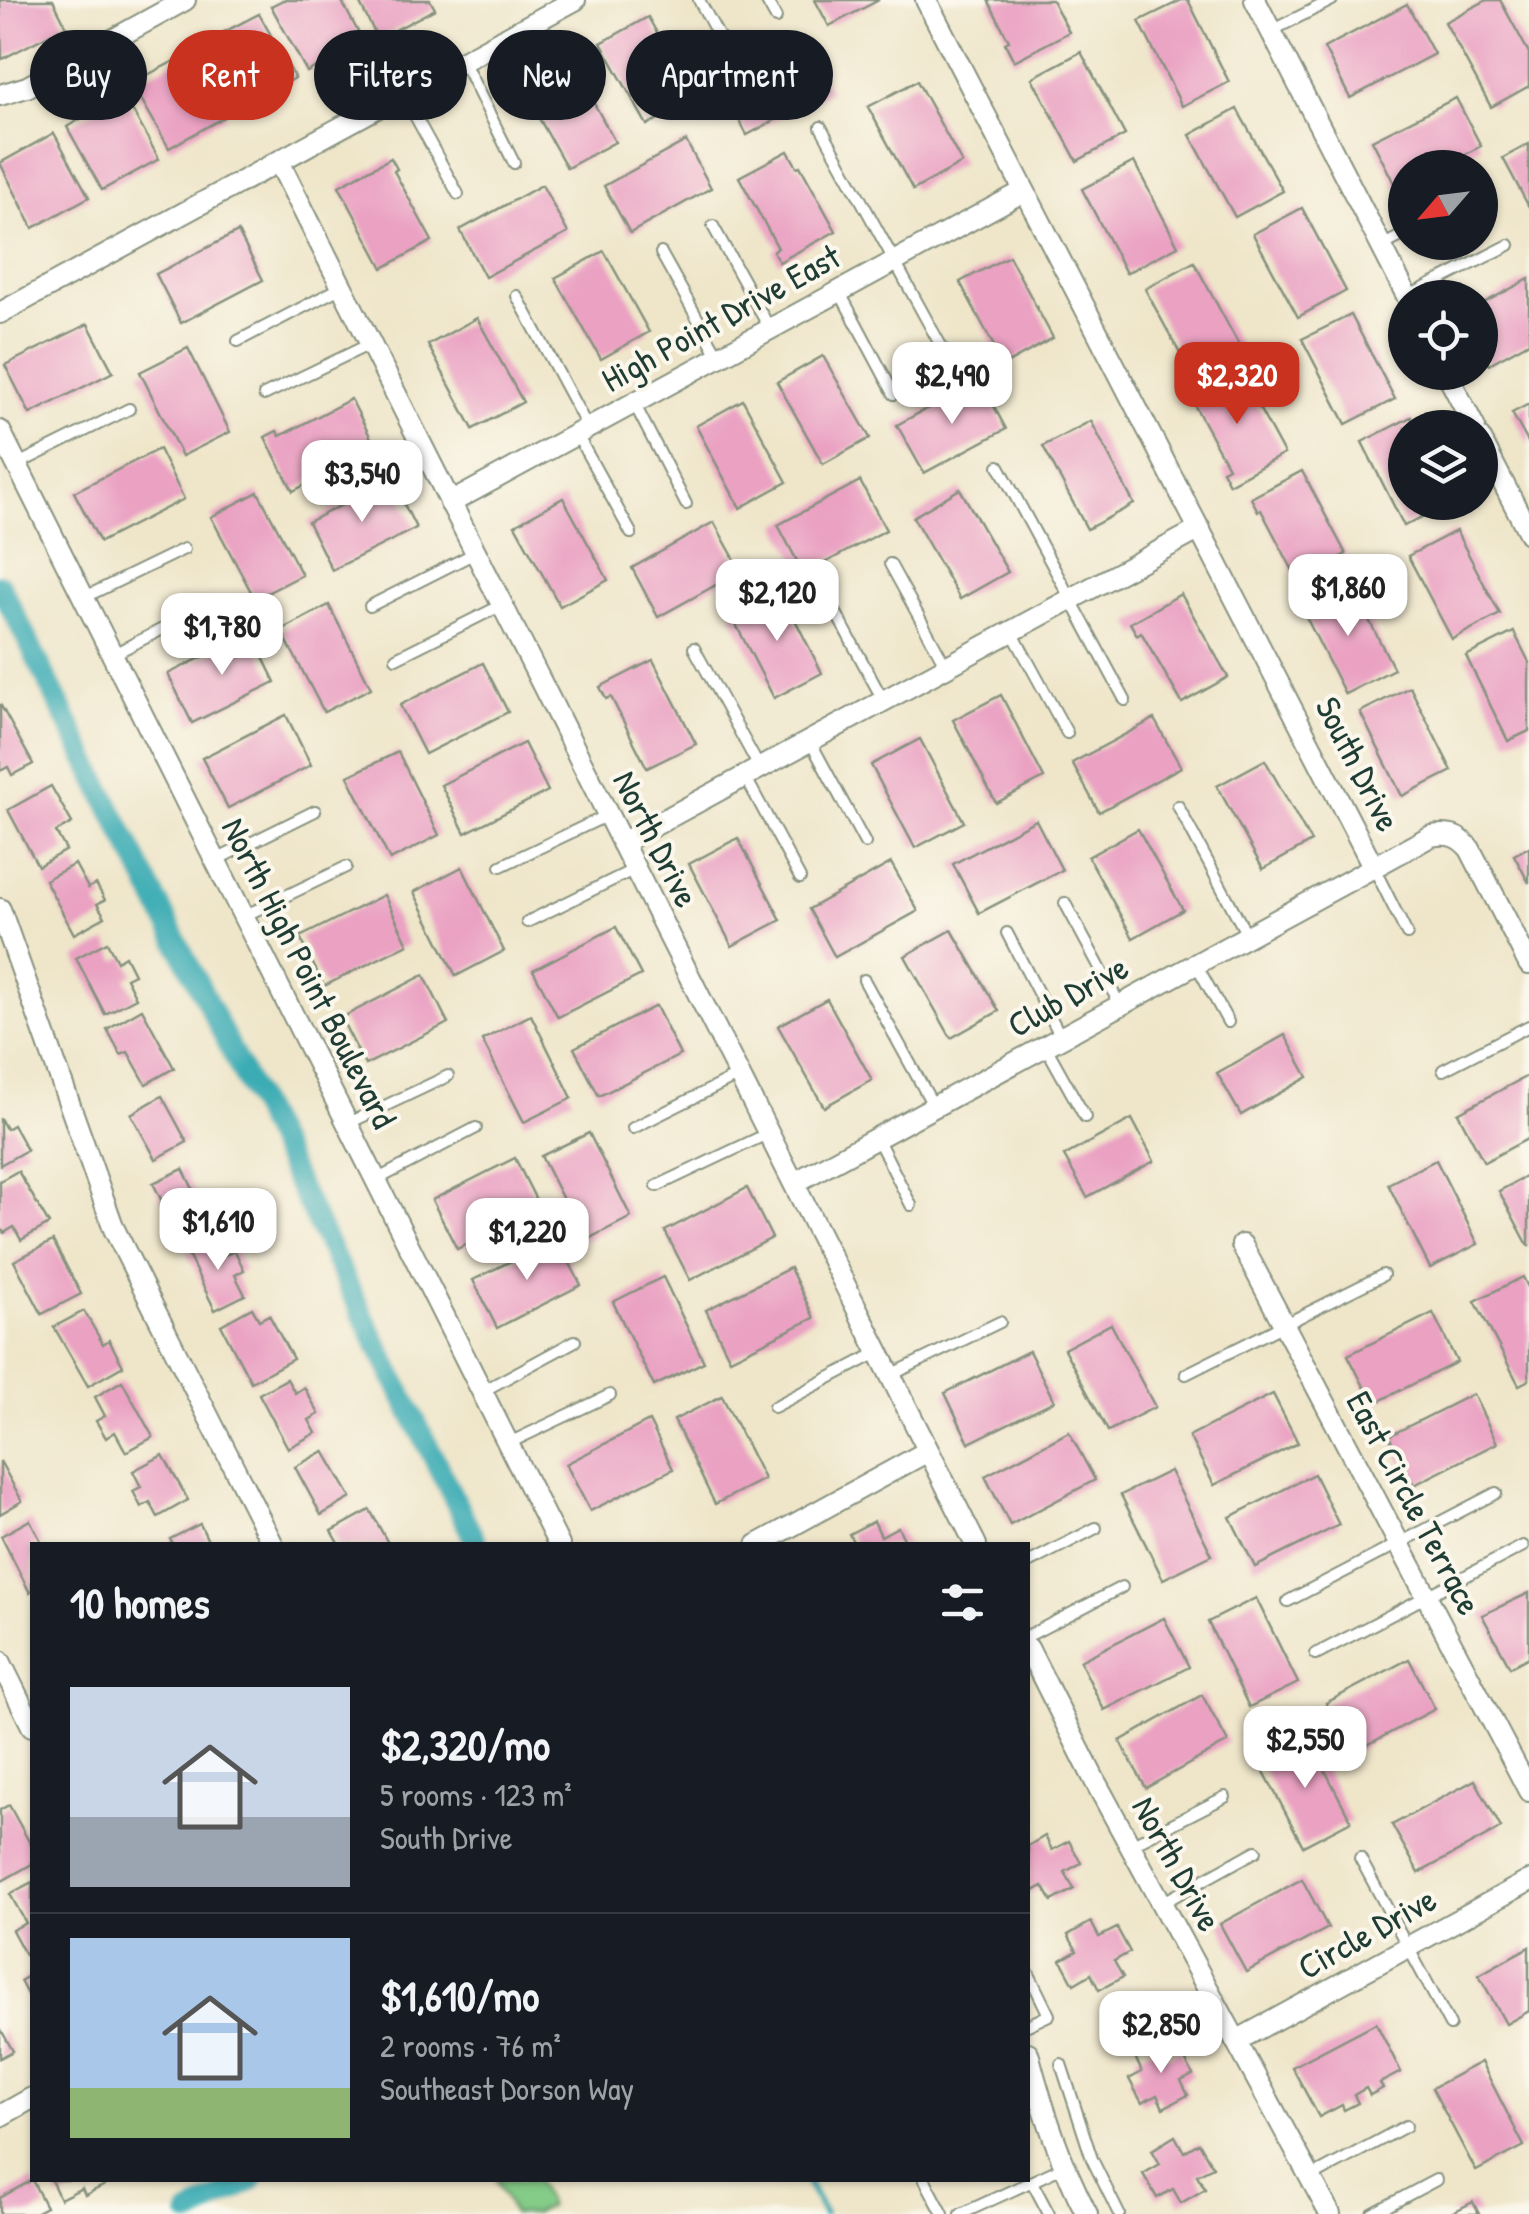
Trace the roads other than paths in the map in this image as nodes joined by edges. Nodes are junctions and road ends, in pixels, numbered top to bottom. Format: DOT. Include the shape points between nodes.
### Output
graph roads {
  1 [pos="186,0"];
  2 [pos="574,0"];
  3 [pos="699,0"];
  4 [pos="766,0"];
  5 [pos="926,0"];
  6 [pos="1255,0"];
  7 [pos="1332,0"];
  8 [pos="776,18"];
  9 [pos="715,30"];
  10 [pos="1271,32"];
  11 [pos="467,58"];
  12 [pos="467,71"];
  13 [pos="0,95"];
  14 [pos="355,120"];
  15 [pos="417,120"];
  16 [pos="821,127"];
  17 [pos="278,162"];
  18 [pos="514,163"];
  19 [pos="1024,190"];
  20 [pos="458,194"];
  21 [pos="713,226"];
  22 [pos="1388,243"];
  23 [pos="1509,245"];
  24 [pos="1382,246"];
  25 [pos="661,253"];
  26 [pos="894,261"];
  27 [pos="1399,280"];
  28 [pos="1441,280"];
  29 [pos="342,287"];
  30 [pos="839,291"];
  31 [pos="517,296"];
  32 [pos="0,314"];
  33 [pos="770,329"];
  34 [pos="238,342"];
  35 [pos="370,344"];
  36 [pos="719,357"];
  37 [pos="952,366"];
  38 [pos="894,394"];
  39 [pos="264,395"];
  40 [pos="634,403"];
  41 [pos="129,409"];
  42 [pos="0,431"];
  43 [pos="582,431"];
  44 [pos="17,465"];
  45 [pos="999,466"];
  46 [pos="1498,471"];
  47 [pos="450,503"];
  48 [pos="686,504"];
  49 [pos="1527,524"];
  50 [pos="1200,529"];
  51 [pos="631,533"];
  52 [pos="184,550"];
  53 [pos="476,553"];
  54 [pos="890,564"];
  55 [pos="828,596"];
  56 [pos="84,598"];
  57 [pos="1071,599"];
  58 [pos="211,604"];
  59 [pos="370,606"];
  60 [pos="502,606"];
  61 [pos="1012,632"];
  62 [pos="694,648"];
  63 [pos="112,654"];
  64 [pos="396,658"];
  65 [pos="946,667"];
  66 [pos="1126,700"];
  67 [pos="884,701"];
  68 [pos="1067,733"];
  69 [pos="810,741"];
  70 [pos="753,772"];
  71 [pos="1178,806"];
  72 [pos="316,811"];
  73 [pos="608,815"];
  74 [pos="622,843"];
  75 [pos="865,843"];
  76 [pos="216,860"];
  77 [pos="501,866"];
  78 [pos="1374,866"];
  79 [pos="346,868"];
  80 [pos="635,869"];
  81 [pos="800,878"];
  82 [pos="1066,902"];
  83 [pos="0,909"];
  84 [pos="244,917"];
  85 [pos="527,922"];
  86 [pos="1007,933"];
  87 [pos="1407,934"];
  88 [pos="1246,936"];
  89 [pos="1528,957"];
  90 [pos="1196,963"];
  91 [pos="864,980"];
  92 [pos="1120,1005"];
  93 [pos="1228,1022"];
  94 [pos="1529,1026"];
  95 [pos="1053,1041"];
  96 [pos="1443,1070"];
  97 [pos="740,1075"];
  98 [pos="448,1076"];
  99 [pos="934,1106"];
  100 [pos="1085,1117"];
  101 [pos="348,1124"];
  102 [pos="476,1128"];
  103 [pos="632,1128"];
  104 [pos="768,1132"];
  105 [pos="877,1138"];
  106 [pos="376,1180"];
  107 [pos="794,1184"];
  108 [pos="657,1186"];
  109 [pos="911,1204"];
  110 [pos="1242,1245"];
  111 [pos="1384,1275"];
  112 [pos="1000,1322"];
  113 [pos="1283,1324"];
  114 [pos="575,1342"];
  115 [pos="879,1352"];
  116 [pos="1186,1374"];
  117 [pos="890,1375"];
  118 [pos="482,1391"];
  119 [pos="610,1395"];
  120 [pos="774,1406"];
  121 [pos="508,1444"];
  122 [pos="928,1451"];
  123 [pos="1496,1493"];
  124 [pos="1096,1528"];
  125 [pos="271,1542"];
  126 [pos="557,1542"];
  127 [pos="763,1542"];
  128 [pos="974,1542"];
  129 [pos="1399,1544"];
  130 [pos="1523,1546"];
  131 [pos="1030,1562"];
  132 [pos="1122,1588"];
  133 [pos="1426,1596"];
  134 [pos="1288,1600"];
  135 [pos="1030,1635"];
  136 [pos="1030,1652"];
  137 [pos="1316,1654"];
  138 [pos="0,1661"];
  139 [pos="30,1722"];
  140 [pos="1529,1790"];
  141 [pos="1225,1796"];
  142 [pos="1130,1846"];
  143 [pos="1256,1851"];
  144 [pos="1360,1858"];
  145 [pos="1529,1882"];
  146 [pos="1161,1903"];
  147 [pos="1408,1947"];
  148 [pos="1030,1976"];
  149 [pos="1030,2024"];
  150 [pos="1450,2024"];
  151 [pos="1236,2041"];
  152 [pos="1030,2060"];
  153 [pos="1061,2064"];
  154 [pos="30,2099"];
  155 [pos="0,2116"];
  156 [pos="1406,2126"];
  157 [pos="1063,2168"];
  158 [pos="1310,2178"];
  159 [pos="1436,2180"];
  160 [pos="926,2182"];
  161 [pos="1032,2182"];
  162 [pos="943,2214"];
  163 [pos="962,2214"];
  164 [pos="1048,2214"];
  165 [pos="1087,2214"];
  166 [pos="1119,2214"];
  167 [pos="1330,2214"];
  168 [pos="1372,2214"];
  1 -- 13 [label="street" via="27,88"];
  2 -- 11 [label="street"];
  3 -- 9 [label="lane"];
  4 -- 8 [label="lane"];
  5 -- 19 [label="street, South Drive"];
  6 -- 10 [label="street"];
  7 -- 10 [label="lane"];
  10 -- 24 [label="street"];
  12 -- 18 [label="lane"];
  14 -- 17 [label="street"];
  15 -- 20 [label="lane"];
  16 -- 26 [label="lane"];
  17 -- 29 [label="street, North Drive"];
  17 -- 32 [label="street"];
  19 -- 26 [label="street, High Point Drive East"];
  19 -- 50 [label="street, South Drive"];
  21 -- 33 [label="lane"];
  22 -- 24 [label="lane"];
  23 -- 28 [label="lane"];
  24 -- 27 [label="street"];
  25 -- 36 [label="lane"];
  26 -- 30 [label="street, High Point Drive East"];
  26 -- 37 [label="lane"];
  29 -- 34 [label="lane"];
  29 -- 35 [label="street, North Drive"];
  30 -- 33 [label="street, High Point Drive East"];
  30 -- 38 [label="lane"];
  31 -- 43 [label="lane"];
  33 -- 36 [label="street, High Point Drive East"];
  35 -- 39 [label="lane"];
  35 -- 47 [label="street, North Drive"];
  36 -- 40 [label="street, High Point Drive East"];
  40 -- 43 [label="street, High Point Drive East"];
  40 -- 48 [label="lane"];
  41 -- 44 [label="lane"];
  42 -- 44 [label="street, North High Point Boulevard"];
  43 -- 47 [label="street, High Point Drive East"];
  43 -- 51 [label="lane"];
  44 -- 56 [label="street, North High Point Boulevard"];
  45 -- 57 [label="lane"];
  46 -- 49 [label="street"];
  47 -- 53 [label="street, North Drive"];
  50 -- 57 [label="street"];
  50 -- 78 [label="street, South Drive"];
  52 -- 56 [label="lane"];
  53 -- 59 [label="lane"];
  53 -- 60 [label="street, North Drive"];
  54 -- 65 [label="lane"];
  55 -- 67 [label="lane"];
  56 -- 63 [label="street, North High Point Boulevard"];
  57 -- 61 [label="street"];
  57 -- 66 [label="lane"];
  58 -- 63 [label="lane"];
  60 -- 64 [label="lane"];
  60 -- 73 [label="street, North Drive"];
  61 -- 65 [label="street"];
  61 -- 68 [label="lane"];
  62 -- 70 [label="lane"];
  63 -- 76 [label="street, North High Point Boulevard"];
  65 -- 67 [label="street"];
  67 -- 69 [label="street"];
  69 -- 70 [label="street"];
  69 -- 75 [label="lane"];
  70 -- 74 [label="street"];
  70 -- 81 [label="lane"];
  71 -- 88 [label="lane"];
  72 -- 76 [label="lane"];
  73 -- 74 [label="street, North Drive"];
  73 -- 77 [label="lane"];
  74 -- 80 [label="street, North Drive"];
  76 -- 84 [label="street, North High Point Boulevard"];
  78 -- 87 [label="lane"];
  78 -- 88 [label="street, Club Drive"];
  78 -- 89 [label="street, South Drive" via="1431,836 1460,838"];
  79 -- 84 [label="lane"];
  80 -- 85 [label="lane"];
  80 -- 97 [label="street, North Drive"];
  82 -- 92 [label="lane"];
  83 -- 125 [label="street" via="107,1214"];
  84 -- 101 [label="street, North High Point Boulevard"];
  86 -- 95 [label="lane"];
  88 -- 90 [label="street, Club Drive"];
  90 -- 92 [label="street, Club Drive"];
  90 -- 93 [label="lane"];
  91 -- 99 [label="lane"];
  92 -- 95 [label="street, Club Drive"];
  94 -- 96 [label="lane"];
  95 -- 99 [label="street, Club Drive"];
  95 -- 100 [label="lane"];
  97 -- 103 [label="lane"];
  97 -- 104 [label="street, North Drive"];
  98 -- 101 [label="lane"];
  99 -- 105 [label="street, Club Drive"];
  101 -- 106 [label="street, North High Point Boulevard"];
  102 -- 106 [label="lane"];
  104 -- 107 [label="street, North Drive"];
  104 -- 108 [label="lane"];
  105 -- 107 [label="street, Club Drive"];
  105 -- 109 [label="lane"];
  106 -- 118 [label="street, North High Point Boulevard"];
  107 -- 115 [label="street, North Drive"];
  110 -- 113 [label="street, East Circle Terrace"];
  111 -- 113 [label="lane"];
  112 -- 117 [label="lane"];
  113 -- 116 [label="lane"];
  113 -- 129 [label="street, East Circle Terrace"];
  114 -- 118 [label="lane"];
  115 -- 117 [label="street, North Drive"];
  115 -- 120 [label="lane"];
  117 -- 122 [label="street, North Drive"];
  118 -- 121 [label="street, North High Point Boulevard"];
  119 -- 121 [label="lane"];
  121 -- 126 [label="street, North High Point Boulevard"];
  122 -- 127 [label="street"];
  122 -- 128 [label="street, North Drive"];
  123 -- 129 [label="lane"];
  124 -- 131 [label="lane"];
  129 -- 133 [label="street, East Circle Terrace"];
  129 -- 134 [label="lane"];
  130 -- 133 [label="lane"];
  132 -- 135 [label="lane"];
  133 -- 137 [label="lane"];
  133 -- 140 [label="street, East Circle Terrace"];
  136 -- 142 [label="street, North Drive"];
  138 -- 139 [label="street"];
  141 -- 142 [label="lane"];
  142 -- 146 [label="street, North Drive"];
  143 -- 146 [label="lane"];
  144 -- 147 [label="lane"];
  145 -- 147 [label="street, Circle Drive"];
  146 -- 151 [label="street, North Drive"];
  147 -- 150 [label="lane"];
  147 -- 151 [label="street, Circle Drive"];
  148 -- 149 [label="lane" via="1049,2015"];
  151 -- 158 [label="street, North Drive"];
  152 -- 157 [label="street"];
  153 -- 166 [label="lane" via="1092,2159"];
  154 -- 155 [label="street"];
  156 -- 158 [label="lane"];
  157 -- 161 [label="lane"];
  157 -- 165 [label="street"];
  158 -- 167 [label="street, North Drive"];
  159 -- 168 [label="lane"];
  160 -- 162 [label="lane"];
  161 -- 163 [label="lane"];
  161 -- 164 [label="lane"];
}
